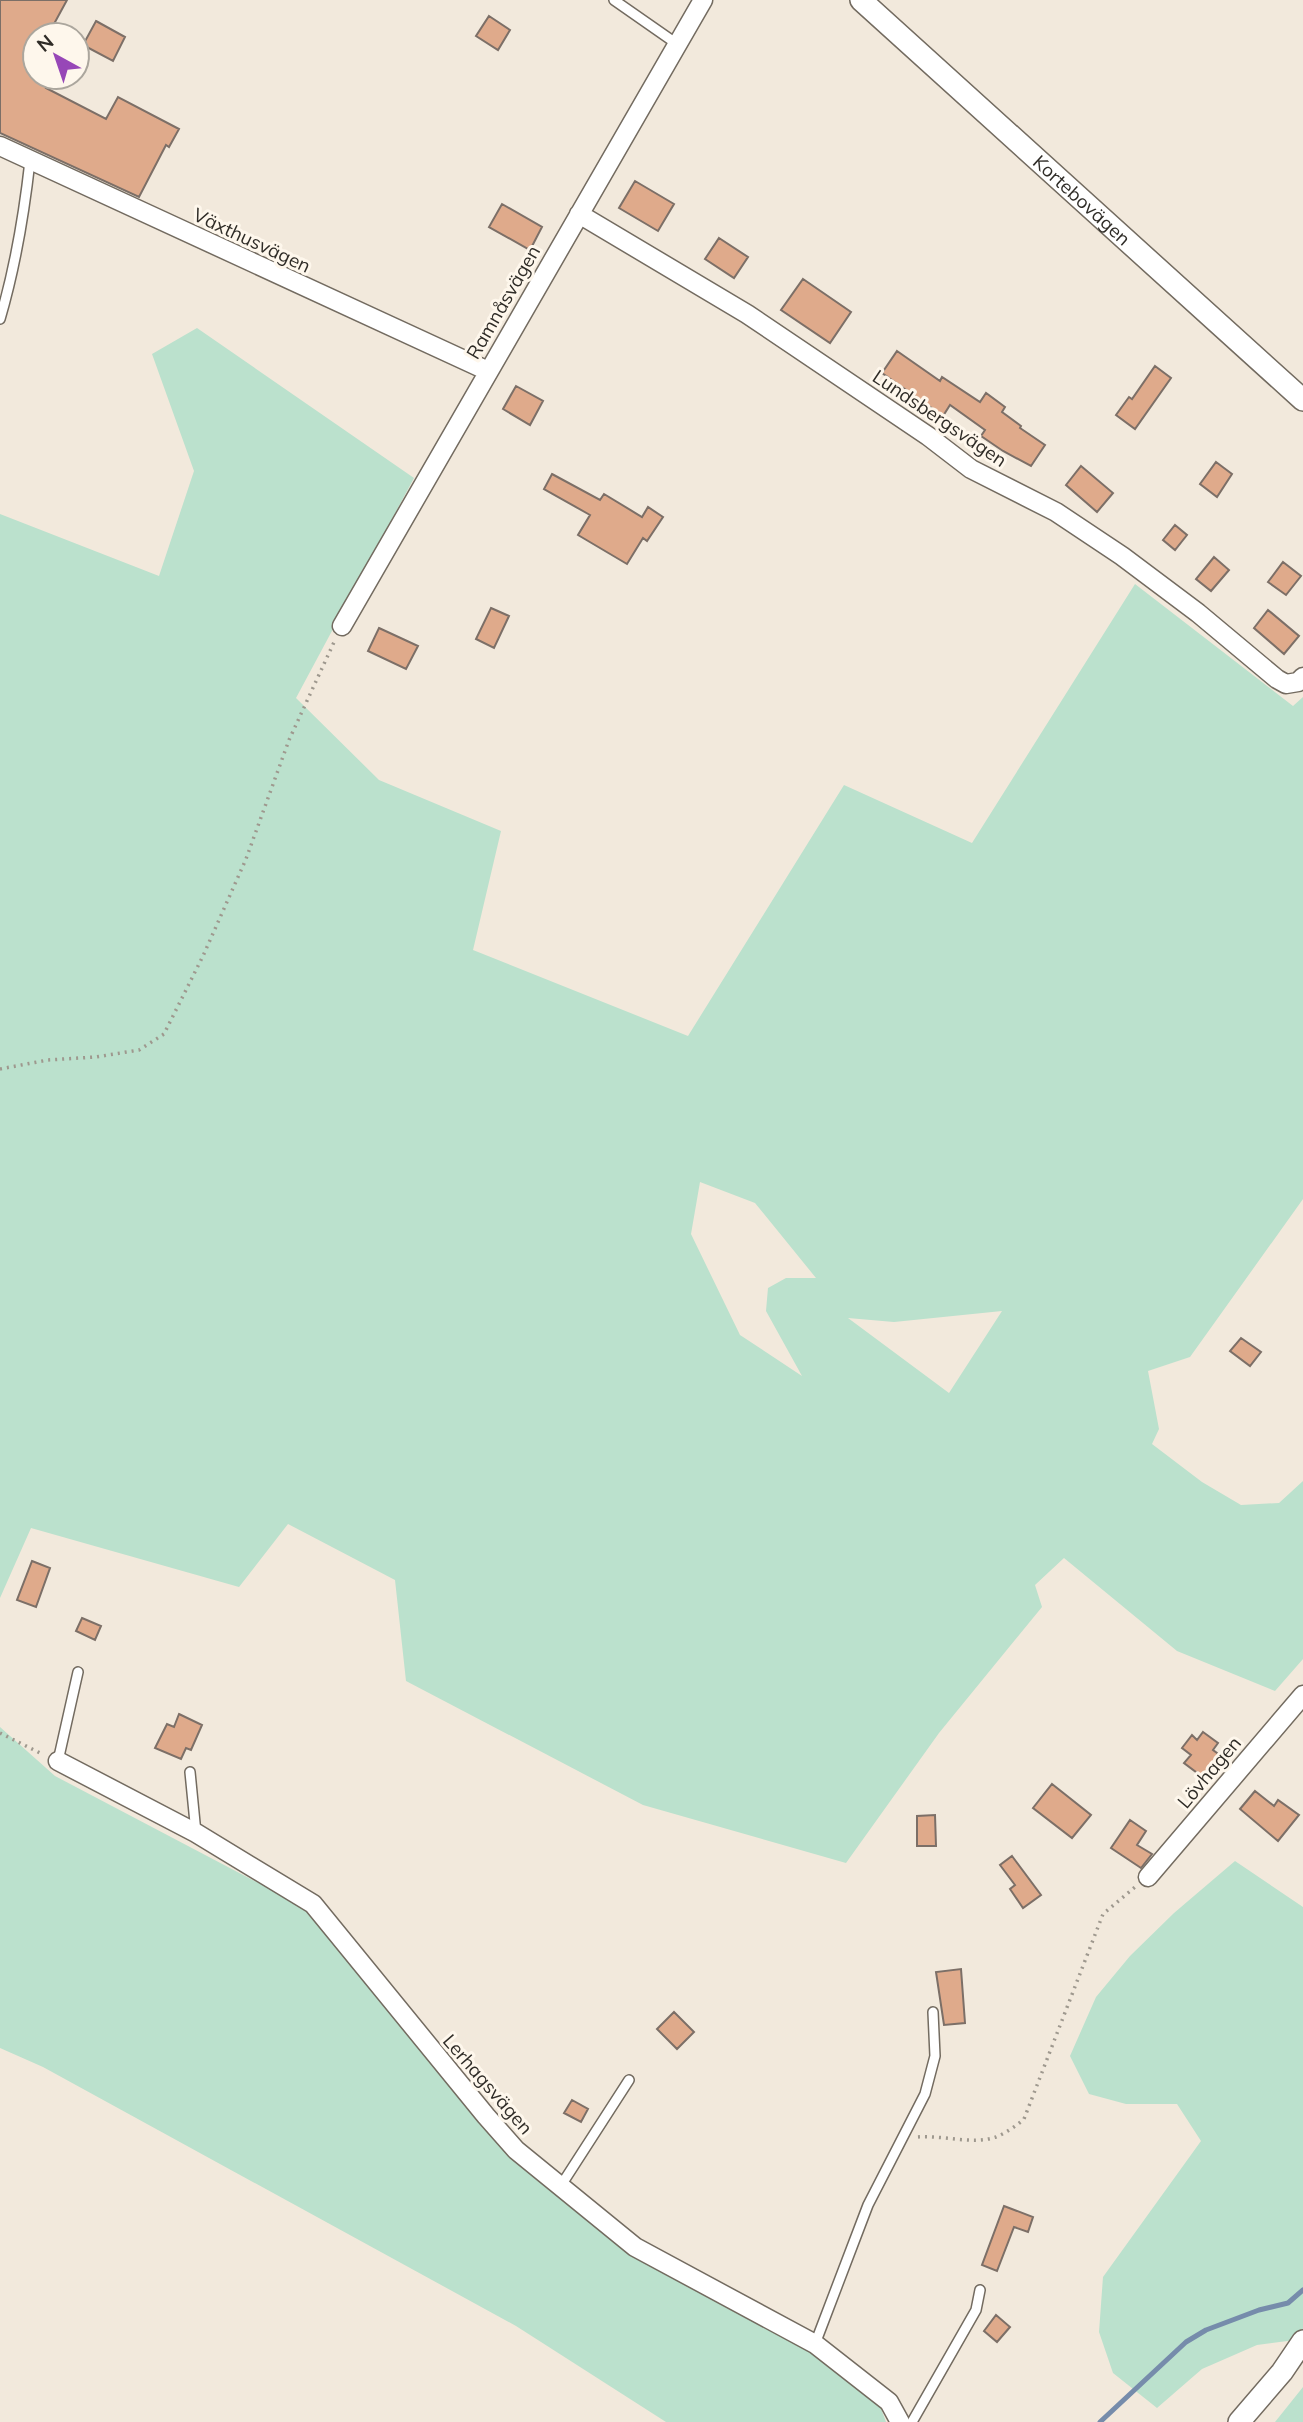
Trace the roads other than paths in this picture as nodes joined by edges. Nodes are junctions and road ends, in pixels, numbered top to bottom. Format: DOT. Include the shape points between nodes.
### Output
graph roads {
  1 [pos="614,0"];
  2 [pos="703,0"];
  3 [pos="861,0"];
  4 [pos="677,44"];
  5 [pos="0,146"];
  6 [pos="30,161"];
  7 [pos="579,214"];
  8 [pos="0,319"];
  9 [pos="488,371"];
  10 [pos="1303,400"];
  11 [pos="342,626"];
  12 [pos="1303,677"];
  13 [pos="78,1672"];
  14 [pos="1303,1695"];
  15 [pos="58,1761"];
  16 [pos="190,1773"];
  17 [pos="196,1833"];
  18 [pos="1148,1877"];
  19 [pos="933,2012"];
  20 [pos="629,2080"];
  21 [pos="560,2187"];
  22 [pos="980,2290"];
  23 [pos="1303,2340"];
  24 [pos="815,2344"];
  25 [pos="900,2422"];
  26 [pos="912,2422"];
  27 [pos="1239,2422"];
  1 -- 4 [label="lane"];
  2 -- 4 [label="street, Ramnåsvägen"];
  3 -- 10 [label="street, Kortebovägen"];
  4 -- 7 [label="street, Ramnåsvägen"];
  5 -- 6 [label="street, Växthusvägen"];
  6 -- 8 [label="lane"];
  6 -- 9 [label="street, Växthusvägen"];
  7 -- 9 [label="street, Ramnåsvägen"];
  7 -- 12 [label="street, Lundsbergsvägen" via="747,314 971,469 1067,520 1122,556 1277,679 1286,684"];
  9 -- 11 [label="street, Ramnåsvägen"];
  13 -- 15 [label="lane"];
  14 -- 18 [label="street, Lövhagen"];
  15 -- 17 [label="street, Lerhagsvägen"];
  16 -- 17 [label="lane"];
  17 -- 21 [label="street, Lerhagsvägen" via="313,1904 486,2116 516,2150"];
  19 -- 24 [label="lane" via="935,2056 925,2094 868,2205"];
  20 -- 21 [label="lane"];
  21 -- 24 [label="street, Lerhagsvägen" via="635,2246"];
  22 -- 26 [label="lane" via="976,2311"];
  23 -- 27 [label="street"];
  24 -- 25 [label="street, Lerhagsvägen" via="889,2402"];
}
